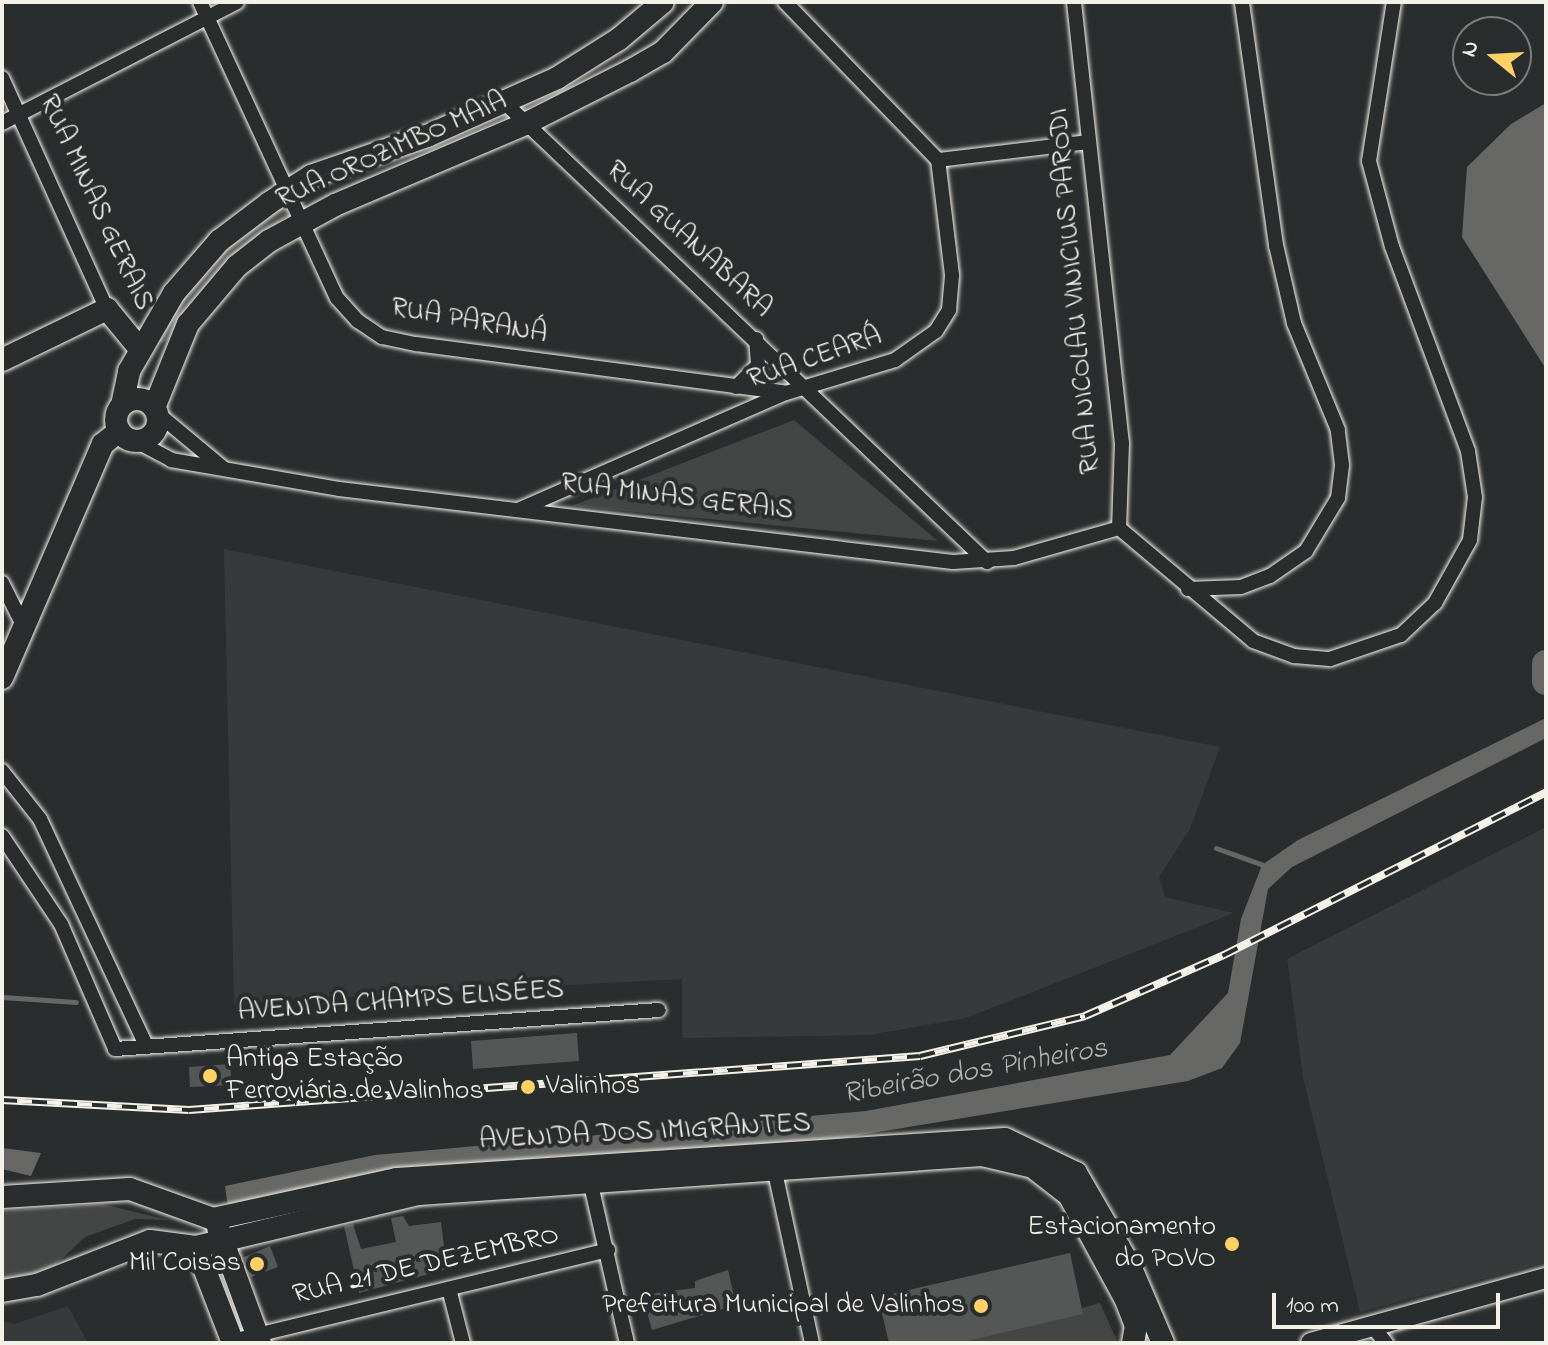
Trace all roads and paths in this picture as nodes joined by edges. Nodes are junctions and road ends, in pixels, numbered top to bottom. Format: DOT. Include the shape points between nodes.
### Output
graph roads {
  1 [pos="200,2"];
  2 [pos="237,2"];
  3 [pos="663,2"];
  4 [pos="712,2"];
  5 [pos="785,2"];
  6 [pos="1074,2"];
  7 [pos="1242,2"];
  8 [pos="1394,2"];
  9 [pos="207,16"];
  10 [pos="2,78"];
  11 [pos="505,103"];
  12 [pos="21,114"];
  13 [pos="2,123"];
  14 [pos="525,124"];
  15 [pos="1088,142"];
  16 [pos="938,160"];
  17 [pos="287,191"];
  18 [pos="303,221"];
  19 [pos="107,309"];
  20 [pos="755,338"];
  21 [pos="140,349"];
  22 [pos="171,356"];
  23 [pos="2,360"];
  24 [pos="736,387"];
  25 [pos="808,388"];
  26 [pos="786,393"];
  27 [pos="122,405"];
  28 [pos="156,411"];
  29 [pos="128,436"];
  30 [pos="225,469"];
  31 [pos="519,509"];
  32 [pos="1119,528"];
  33 [pos="987,562"];
  34 [pos="2,583"];
  35 [pos="1188,589"];
  36 [pos="24,627"];
  37 [pos="2,678"];
  38 [pos="2,771"];
  39 [pos="2,836"];
  40 [pos="659,1010"];
  41 [pos="147,1047"];
  42 [pos="775,1172"];
  43 [pos="588,1173"];
  44 [pos="2,1197"];
  45 [pos="213,1219"];
  46 [pos="225,1241"];
  47 [pos="196,1247"];
  48 [pos="608,1250"];
  49 [pos="1546,1278"];
  50 [pos="449,1289"];
  51 [pos="2,1291"];
  52 [pos="1380,1335"];
  53 [pos="258,1338"];
  54 [pos="232,1342"];
  55 [pos="463,1343"];
  56 [pos="627,1343"];
  57 [pos="812,1343"];
  58 [pos="1133,1343"];
  59 [pos="1163,1343"];
  60 [pos="1311,1343"];
  1 -- 9 [label="street, RUA PARANÁ"];
  2 -- 9 [label="street"];
  3 -- 11 [label="main road, RUA OROZIMBO MAIA" via="619,39"];
  4 -- 14 [label="main road, RUA OROZIMBO MAIA" via="663,52"];
  5 -- 16 [label="street"];
  6 -- 15 [label="street, RUA NICOLAU VINICIUS PARODI"];
  7 -- 35 [label="street" via="1279,258 1294,323 1338,430 1342,465 1338,498 1306,551 1270,576 1241,587"];
  8 -- 35 [label="street" via="1369,161 1392,247 1468,451 1475,497 1470,540 1435,603 1401,635 1330,659 1294,656 1253,641"];
  9 -- 12 [label="street"];
  9 -- 17 [label="street, RUA PARANÁ"];
  10 -- 12 [label="street, RUA MINAS GERAIS"];
  11 -- 14 [label="street, RUA GUANABARA"];
  11 -- 17 [label="main road, RUA OROZIMBO MAIA" via="311,176"];
  12 -- 13 [label="street"];
  12 -- 19 [label="street, RUA MINAS GERAIS"];
  14 -- 18 [label="main road, RUA OROZIMBO MAIA"];
  14 -- 20 [label="street, RUA GUANABARA"];
  15 -- 16 [label="street"];
  15 -- 32 [label="street, RUA NICOLAU VINICIUS PARODI" via="1122,443"];
  16 -- 25 [label="street, RUA CEARÁ" via="952,275 949,310 917,348"];
  17 -- 18 [label="street, RUA PARANÁ"];
  17 -- 21 [label="main road, RUA OROZIMBO MAIA" via="198,263"];
  18 -- 22 [label="main road, RUA OROZIMBO MAIA" via="237,266 188,324"];
  18 -- 24 [label="street, RUA PARANÁ" via="337,298 382,337"];
  19 -- 21 [label="main road, RUA MINAS GERAIS"];
  19 -- 23 [label="main road"];
  20 -- 24 [label="street" via="758,365"];
  20 -- 25 [label="street, RUA GUANABARA"];
  21 -- 22 [label="main road"];
  21 -- 27 [label="main road, RUA OROZIMBO MAIA"];
  22 -- 28 [label="main road, RUA OROZIMBO MAIA"];
  24 -- 26 [label="street, RUA PARANÁ"];
  25 -- 26 [label="street, RUA CEARÁ"];
  25 -- 33 [label="street, RUA GUANABARA"];
  26 -- 31 [label="street, RUA CEARÁ"];
  27 -- 28 [label="main road" via="142,399"];
  27 -- 29 [label="main road, RUA OROZIMBO MAIA"];
  28 -- 29 [label="main road, RUA OROZIMBO MAIA" via="154,432"];
  28 -- 30 [label="street, RUA MINAS GERAIS"];
  29 -- 30 [label="street, RUA MINAS GERAIS" via="171,460"];
  29 -- 36 [label="main road" via="103,444"];
  30 -- 31 [label="street, RUA MINAS GERAIS" via="409,500"];
  31 -- 33 [label="street, RUA MINAS GERAIS"];
  32 -- 33 [label="street, RUA MINAS GERAIS"];
  32 -- 35 [label="street"];
  34 -- 36 [label="street"];
  36 -- 37 [label="main road"];
  38 -- 41 [label="street" via="40,819"];
  39 -- 41 [label="street, AVENIDA CHAMPS ELISÉES" via="61,924 111,1044 122,1050"];
  40 -- 41 [label="street, AVENIDA CHAMPS ELISÉES"];
  42 -- 43 [label="main road, AVENIDA DOS IMIGRANTES"];
  42 -- 57 [label="street"];
  42 -- 58 [label="main road, AVENIDA DOS IMIGRANTES" via="982,1155 1033,1167 1069,1195 1126,1300 1136,1326"];
  43 -- 45 [label="main road, AVENIDA DOS IMIGRANTES" via="397,1179"];
  43 -- 46 [label="main road, AVENIDA DOS IMIGRANTES" via="405,1196"];
  43 -- 48 [label="street"];
  43 -- 59 [label="main road, AVENIDA DOS IMIGRANTES" via="981,1138 1025,1144 1076,1173 1131,1268"];
  44 -- 45 [label="main road" via="130,1189"];
  45 -- 46 [label="main road"];
  46 -- 47 [label="main road, AVENIDA DOS IMIGRANTES"];
  46 -- 53 [label="main road"];
  47 -- 51 [label="main road, AVENIDA DOS IMIGRANTES" via="150,1241 37,1285"];
  47 -- 54 [label="main road"];
  48 -- 50 [label="street, RUA 21 DE DEZEMBRO"];
  48 -- 56 [label="street"];
  49 -- 52 [label="main road"];
  50 -- 53 [label="street, RUA 21 DE DEZEMBRO"];
  50 -- 55 [label="street"];
  52 -- 60 [label="main road"];
  53 -- 54 [label="street, RUA 21 DE DEZEMBRO"];
}
